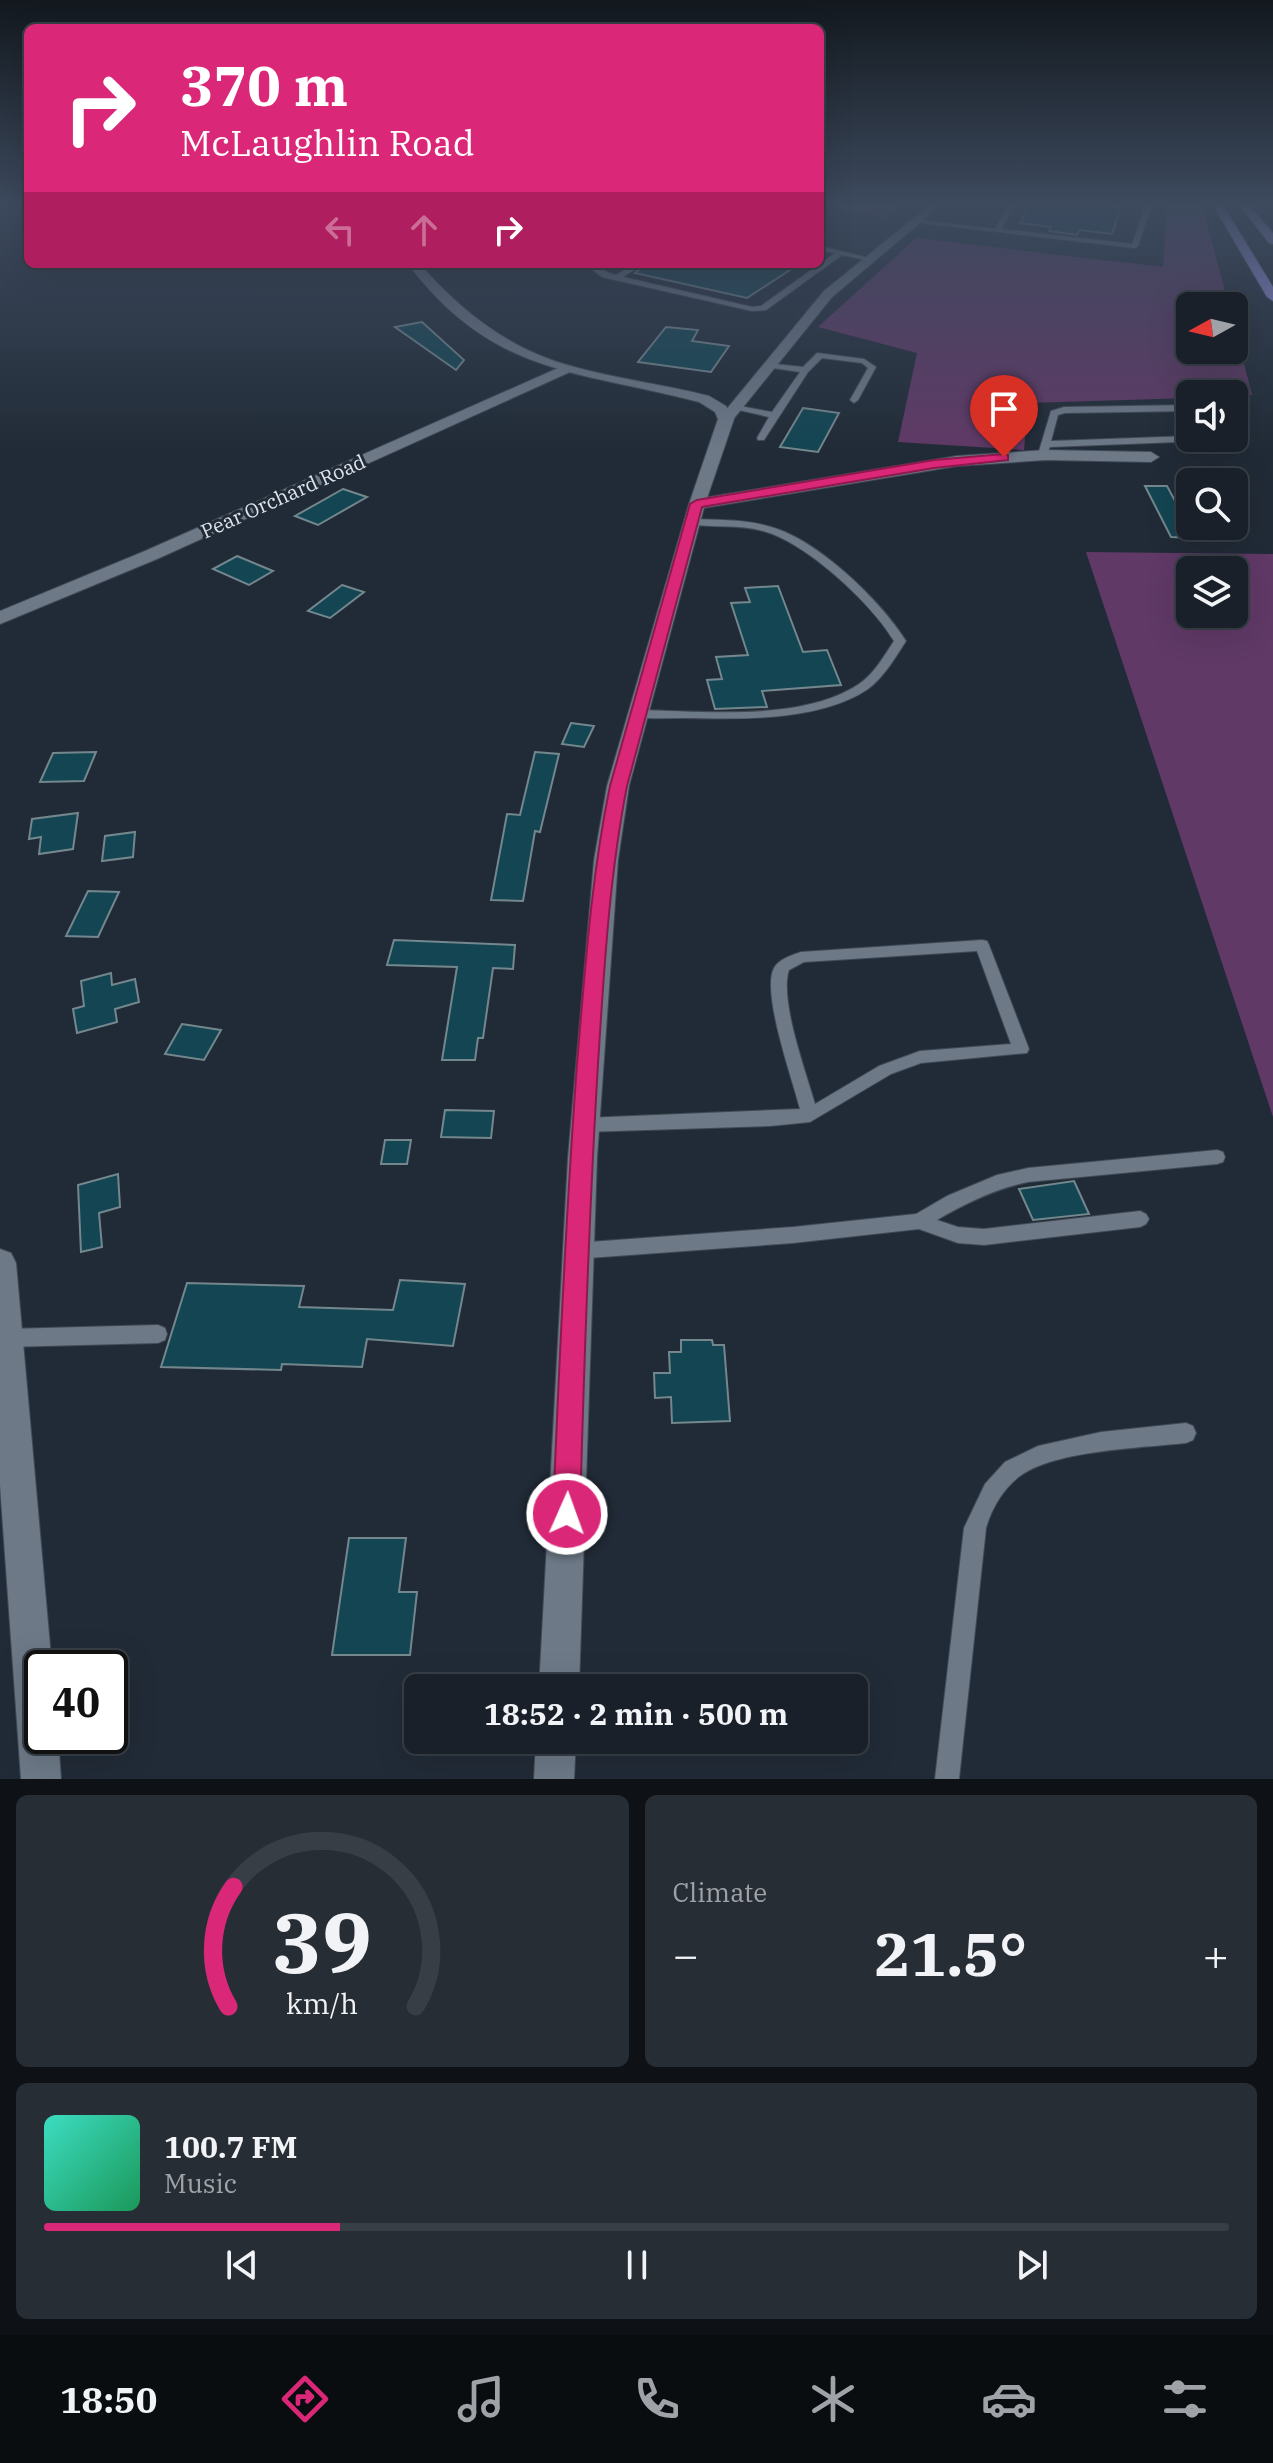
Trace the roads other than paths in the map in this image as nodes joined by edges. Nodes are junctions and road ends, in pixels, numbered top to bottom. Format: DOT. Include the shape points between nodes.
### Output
graph roads {
  1 [pos="436,288"];
  2 [pos="661,288"];
  3 [pos="791,288"];
  4 [pos="835,288"];
  5 [pos="769,365"];
  6 [pos="565,369"];
  7 [pos="805,370"];
  8 [pos="854,400"];
  9 [pos="1176,408"];
  10 [pos="730,414"];
  11 [pos="774,415"];
  12 [pos="761,438"];
  13 [pos="1176,441"];
  14 [pos="1044,449"];
  15 [pos="1151,457"];
  16 [pos="694,513"];
  17 [pos="0,618"];
  18 [pos="638,714"];
  19 [pos="810,1115"];
  20 [pos="584,1125"];
  21 [pos="1217,1157"];
  22 [pos="1140,1219"];
  23 [pos="919,1221"];
  24 [pos="575,1251"];
  25 [pos="0,1263"];
  26 [pos="158,1334"];
  27 [pos="6,1338"];
  28 [pos="1186,1433"];
  29 [pos="560,1674"];
  30 [pos="555,1754"];
  31 [pos="41,1779"];
  32 [pos="554,1779"];
  33 [pos="947,1779"];
  1 -- 6 [label="street" via="491,335"];
  2 -- 3 [label="lane" via="752,309 763,308"];
  4 -- 5 [label="street"];
  5 -- 7 [label="lane"];
  5 -- 10 [label="street"];
  6 -- 10 [label="street" via="704,399"];
  6 -- 17 [label="street, Pear Orchard Road"];
  7 -- 8 [label="lane" via="820,355 864,361 872,367"];
  7 -- 11 [label="lane"];
  9 -- 14 [label="lane" via="1054,413"];
  10 -- 11 [label="lane"];
  10 -- 16 [label="street"];
  11 -- 12 [label="lane"];
  13 -- 14 [label="lane"];
  14 -- 15 [label="street"];
  14 -- 16 [label="street" via="934,464"];
  16 -- 18 [label="street"];
  16 -- 18 [label="lane" via="777,532 839,573 900,641 862,688 837,701 748,714"];
  18 -- 20 [label="street" via="609,831"];
  19 -- 19 [label="lane" via="885,1070 920,1057 1021,1049 982,945 801,957 785,965 779,972 779,1001"];
  19 -- 20 [label="lane"];
  20 -- 24 [label="street"];
  21 -- 23 [label="lane" via="1003,1180"];
  22 -- 23 [label="lane" via="984,1237 958,1235"];
  23 -- 24 [label="lane"];
  24 -- 29 [label="street"];
  25 -- 27 [label="street"];
  26 -- 27 [label="lane"];
  27 -- 31 [label="street"];
  28 -- 33 [label="lane" via="1072,1448 1021,1464 998,1483 975,1528"];
  30 -- 32 [label="street"];
}
